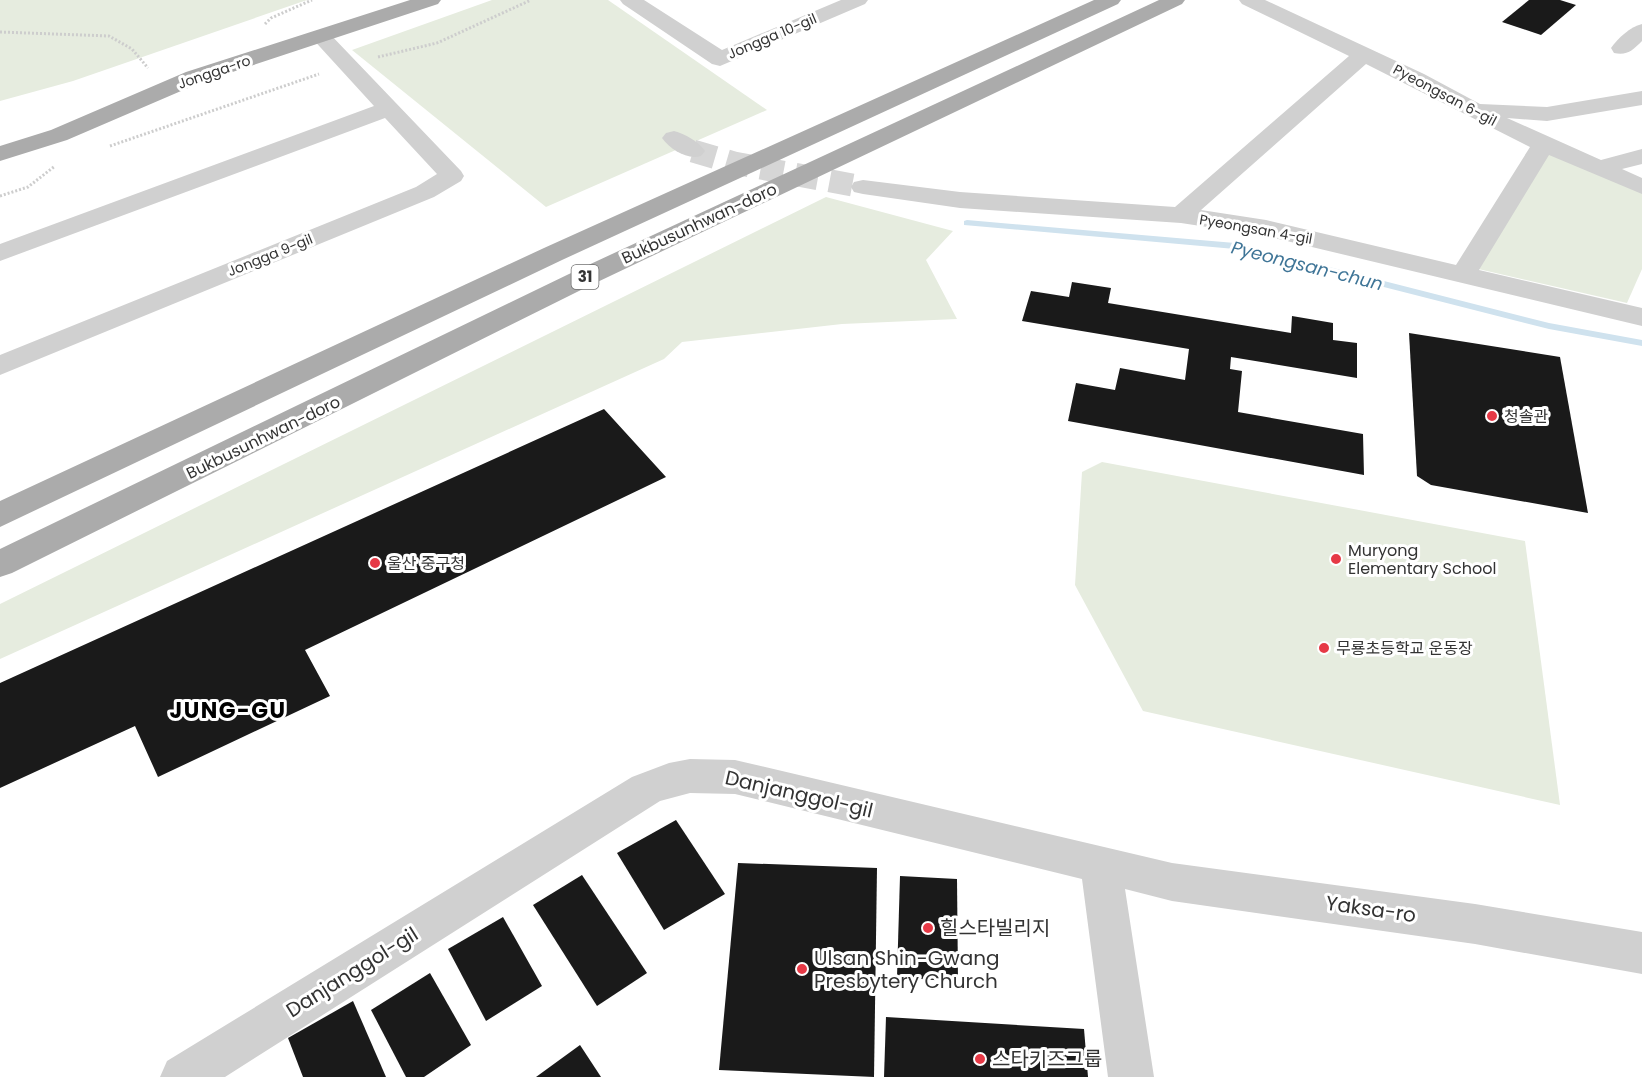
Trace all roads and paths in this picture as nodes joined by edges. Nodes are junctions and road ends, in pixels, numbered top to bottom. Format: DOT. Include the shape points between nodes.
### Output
graph roads {
  1 [pos="431,0"];
  2 [pos="531,0"];
  3 [pos="805,0"];
  4 [pos="858,0"];
  5 [pos="1110,0"];
  6 [pos="1249,0"];
  7 [pos="642,2"];
  8 [pos="1170,2"];
  9 [pos="826,12"];
  10 [pos="1642,30"];
  11 [pos="0,32"];
  12 [pos="321,36"];
  13 [pos="1622,48"];
  14 [pos="1364,54"];
  15 [pos="348,64"];
  16 [pos="148,68"];
  17 [pos="1642,98"];
  18 [pos="388,108"];
  19 [pos="1471,109"];
  20 [pos="1544,144"];
  21 [pos="103,149"];
  22 [pos="0,153"];
  23 [pos="1642,156"];
  24 [pos="58,164"];
  25 [pos="1601,168"];
  26 [pos="863,187"];
  27 [pos="1642,187"];
  28 [pos="0,196"];
  29 [pos="1181,215"];
  30 [pos="0,254"];
  31 [pos="1463,275"];
  32 [pos="1642,317"];
  33 [pos="0,366"];
  34 [pos="0,496"];
  35 [pos="0,515"];
  36 [pos="0,564"];
  37 [pos="0,588"];
  38 [pos="1101,866"];
  39 [pos="1642,953"];
  40 [pos="183,1077"];
  41 [pos="1131,1077"];
  1 -- 12 [label="main road, Jongga-ro"];
  2 -- 15 [label="path" via="437,43"];
  3 -- 9 [label="street"];
  4 -- 9 [label="street, Jongga 10-gil"];
  5 -- 34 [label="main road" via="735,157 324,343"];
  5 -- 35 [label="main road, Bukbusunhwan-doro / 31" via="553,254"];
  6 -- 14 [label="street, Pyeongsan 6-gil"];
  7 -- 9 [label="street, Jongga 10-gil" via="720,58"];
  8 -- 36 [label="main road, Bukbusunhwan-doro / 31" via="579,280"];
  8 -- 37 [label="main road" via="936,124"];
  10 -- 13 [label="street"];
  11 -- 16 [label="path" via="109,36 132,49"];
  12 -- 15 [label="street, Jongga 9-gil"];
  12 -- 22 [label="main road, Jongga-ro" via="194,77 59,135"];
  14 -- 19 [label="street, Pyeongsan 6-gil"];
  14 -- 29 [label="street"];
  15 -- 18 [label="street, Jongga 9-gil"];
  15 -- 21 [label="path"];
  17 -- 19 [label="street" via="1547,114"];
  18 -- 30 [label="street"];
  18 -- 33 [label="street, Jongga 9-gil" via="452,176 425,192"];
  19 -- 20 [label="street, Pyeongsan 6-gil"];
  20 -- 25 [label="street, Pyeongsan 6-gil"];
  20 -- 31 [label="street"];
  23 -- 25 [label="street"];
  24 -- 28 [label="path" via="28,187"];
  25 -- 27 [label="street, Pyeongsan 6-gil"];
  26 -- 29 [label="street, Pyeongsan 4-gil" via="960,200"];
  29 -- 31 [label="street, Pyeongsan 4-gil" via="1266,228"];
  31 -- 32 [label="street, Pyeongsan 4-gil"];
  38 -- 39 [label="street, Yaksa-ro" via="1172,882 1475,924"];
  38 -- 40 [label="street, Danjanggol-gil" via="735,777 700,774 670,778 646,789"];
  38 -- 41 [label="street"];
}
